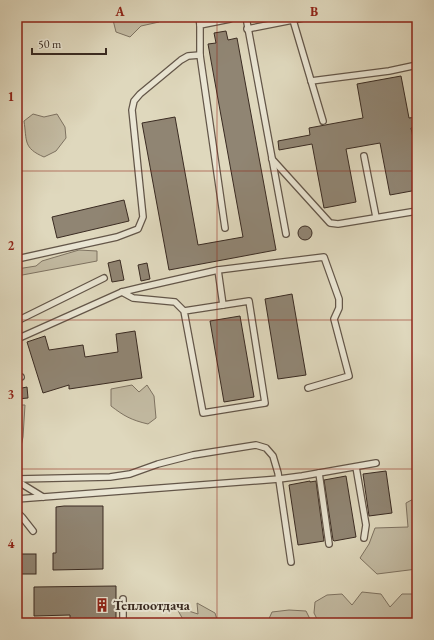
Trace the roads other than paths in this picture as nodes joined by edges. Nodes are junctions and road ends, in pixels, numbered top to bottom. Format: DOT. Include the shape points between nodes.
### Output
graph roads {
  1 [pos="199,17"];
  2 [pos="246,17"];
  3 [pos="308,17"];
  4 [pos="230,19"];
  5 [pos="293,20"];
  6 [pos="200,25"];
  7 [pos="247,29"];
  8 [pos="200,55"];
  9 [pos="417,65"];
  10 [pos="312,81"];
  11 [pos="323,121"];
  12 [pos="364,156"];
  13 [pos="272,158"];
  14 [pos="417,211"];
  15 [pos="376,217"];
  16 [pos="225,228"];
  17 [pos="286,234"];
  18 [pos="17,259"];
  19 [pos="218,270"];
  20 [pos="104,278"];
  21 [pos="122,292"];
  22 [pos="223,305"];
  23 [pos="184,311"];
  24 [pos="17,322"];
  25 [pos="17,339"];
  26 [pos="308,388"];
  27 [pos="376,464"];
  28 [pos="356,467"];
  29 [pos="319,473"];
  30 [pos="279,478"];
  31 [pos="17,480"];
  32 [pos="43,497"];
  33 [pos="17,500"];
  34 [pos="17,512"];
  35 [pos="33,531"];
  36 [pos="364,538"];
  37 [pos="329,544"];
  38 [pos="291,562"];
  39 [pos="123,599"];
  40 [pos="123,623"];
  1 -- 6 [label="lane"];
  2 -- 7 [label="lane"];
  3 -- 5 [label="lane"];
  4 -- 6 [label="lane"];
  5 -- 7 [label="lane"];
  5 -- 10 [label="lane"];
  6 -- 8 [label="lane"];
  7 -- 13 [label="lane"];
  8 -- 16 [label="lane"];
  8 -- 18 [label="lane" via="188,56 181,60 134,101 132,110 142,217 138,229 117,237"];
  9 -- 10 [label="lane"];
  10 -- 11 [label="lane"];
  12 -- 15 [label="lane"];
  13 -- 15 [label="lane" via="330,223 338,224"];
  13 -- 17 [label="lane"];
  14 -- 15 [label="lane"];
  19 -- 21 [label="lane"];
  19 -- 22 [label="lane"];
  19 -- 26 [label="lane" via="324,257 339,299 339,308 334,319 349,376"];
  20 -- 24 [label="lane"];
  21 -- 23 [label="lane" via="133,298 175,302"];
  21 -- 25 [label="lane"];
  22 -- 23 [label="lane"];
  22 -- 23 [label="lane" via="249,301 265,403 203,413"];
  27 -- 28 [label="lane"];
  28 -- 29 [label="lane"];
  28 -- 36 [label="lane" via="366,525"];
  29 -- 30 [label="lane"];
  29 -- 37 [label="lane"];
  30 -- 31 [label="lane" via="273,456 266,448 256,445 193,456 110,477"];
  30 -- 32 [label="lane"];
  30 -- 38 [label="lane"];
  31 -- 32 [label="lane"];
  32 -- 33 [label="lane"];
  34 -- 35 [label="lane"];
  39 -- 40 [label="lane"];
}
